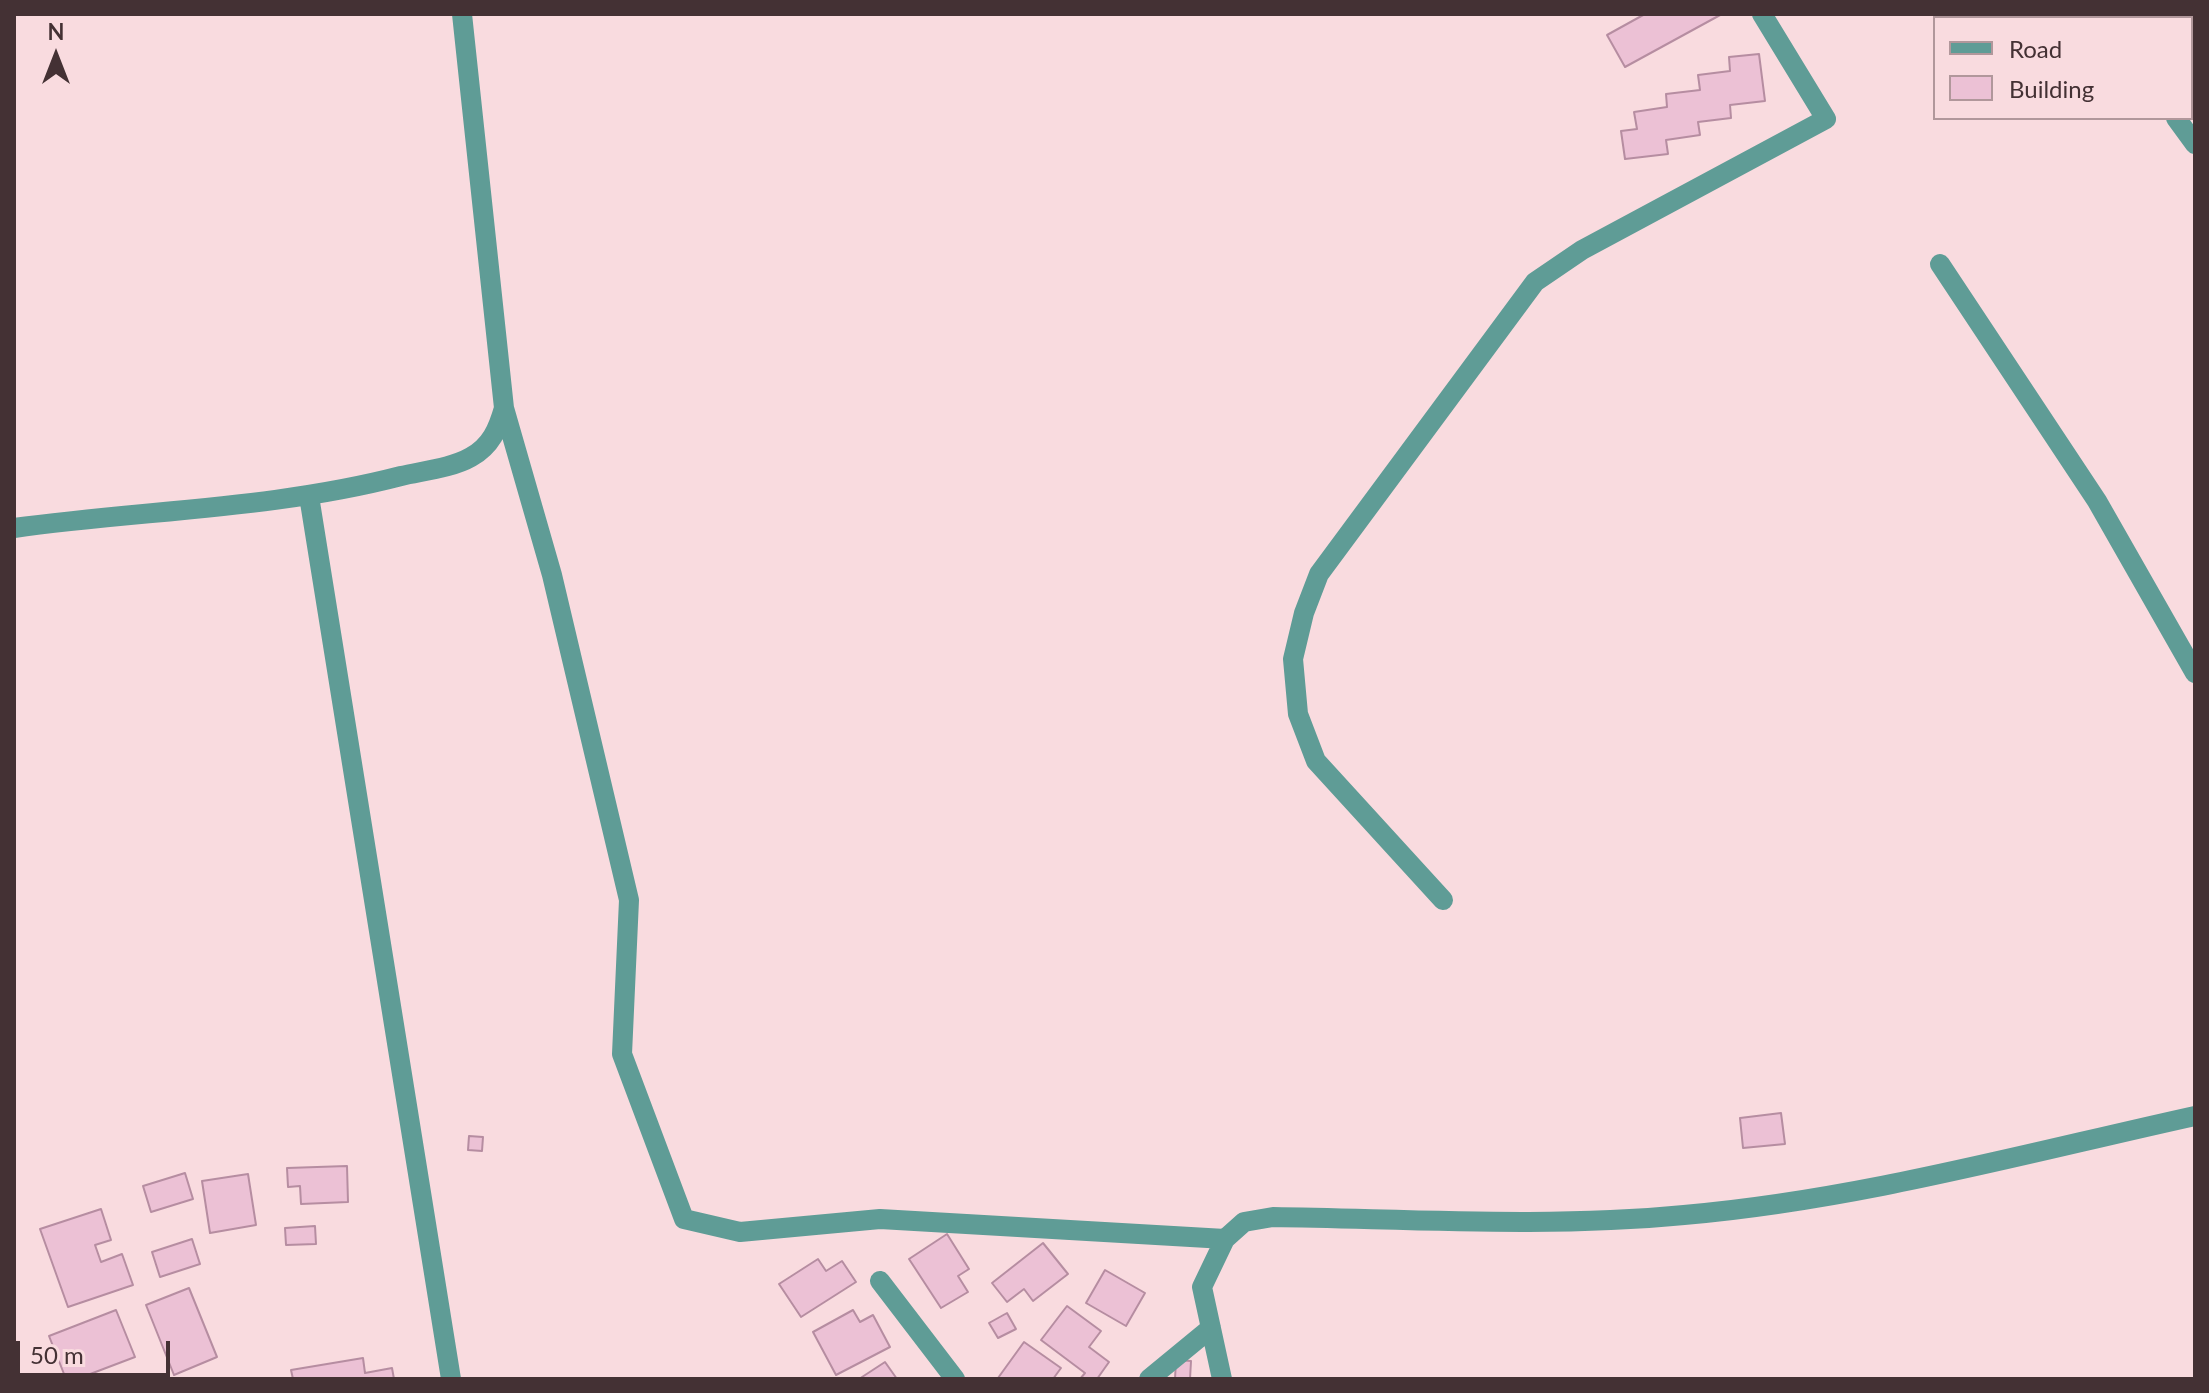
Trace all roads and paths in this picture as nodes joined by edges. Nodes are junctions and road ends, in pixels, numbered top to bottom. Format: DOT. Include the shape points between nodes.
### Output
graph roads {
  1 [pos="462,14"];
  2 [pos="1762,14"];
  3 [pos="2177,120"];
  4 [pos="2195,144"];
  5 [pos="1940,264"];
  6 [pos="504,408"];
  7 [pos="309,496"];
  8 [pos="14,528"];
  9 [pos="2195,673"];
  10 [pos="1443,900"];
  11 [pos="2195,1116"];
  12 [pos="1225,1239"];
  13 [pos="880,1281"];
  14 [pos="1211,1328"];
  15 [pos="451,1379"];
  16 [pos="955,1379"];
  17 [pos="1149,1379"];
  18 [pos="1222,1379"];
  1 -- 6 [label="street"];
  2 -- 10 [label="street" via="1826,119 1582,250 1535,282 1319,574 1304,613 1293,659 1298,714 1316,761"];
  3 -- 4 [label="street"];
  5 -- 9 [label="street" via="2097,501"];
  6 -- 7 [label="street" via="497,432 468,459"];
  6 -- 12 [label="street" via="552,575 629,900 622,1054 684,1219 740,1232 880,1219"];
  7 -- 8 [label="street"];
  7 -- 15 [label="street"];
  11 -- 12 [label="street" via="1881,1185 1687,1215 1590,1222 1273,1217 1244,1222"];
  12 -- 14 [label="street" via="1202,1287"];
  13 -- 16 [label="street"];
  14 -- 17 [label="street"];
  14 -- 18 [label="street"];
}
